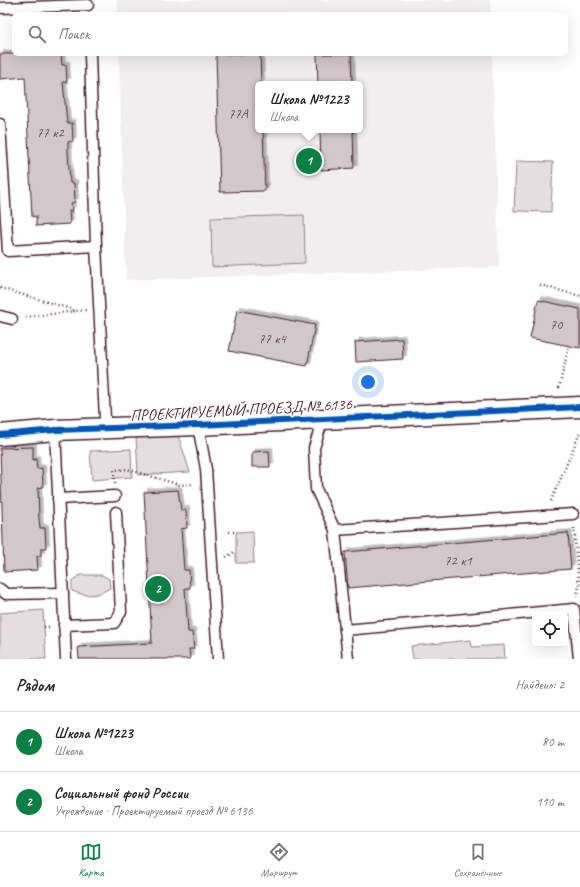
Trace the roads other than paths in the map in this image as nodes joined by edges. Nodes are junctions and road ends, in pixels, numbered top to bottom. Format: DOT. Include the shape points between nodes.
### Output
graph roads {
  1 [pos="88,6"];
  2 [pos="0,8"];
  3 [pos="90,56"];
  4 [pos="0,124"];
  5 [pos="96,246"];
  6 [pos="0,316"];
  7 [pos="12,319"];
  8 [pos="580,407"];
  9 [pos="323,419"];
  10 [pos="198,425"];
  11 [pos="106,429"];
  12 [pos="55,430"];
  13 [pos="0,435"];
  14 [pos="115,496"];
  15 [pos="58,499"];
  16 [pos="116,512"];
  17 [pos="573,514"];
  18 [pos="335,530"];
  19 [pos="0,589"];
  20 [pos="63,593"];
  21 [pos="64,625"];
  22 [pos="345,630"];
  23 [pos="66,659"];
  24 [pos="218,659"];
  25 [pos="348,659"];
  26 [pos="579,659"];
  1 -- 2 [label="lane"];
  3 -- 5 [label="lane"];
  4 -- 5 [label="lane" via="8,251"];
  5 -- 11 [label="lane"];
  6 -- 7 [label="lane"];
  8 -- 9 [label="street, ПРОЕКТИРУЕМЫЙ ПРОЕЗД № 6136"];
  9 -- 10 [label="street, ПРОЕКТИРУЕМЫЙ ПРОЕЗД № 6136"];
  9 -- 18 [label="lane" via="314,448 316,489"];
  10 -- 11 [label="street, ПРОЕКТИРУЕМЫЙ ПРОЕЗД № 6136"];
  10 -- 24 [label="lane" via="206,469"];
  11 -- 12 [label="street, ПРОЕКТИРУЕМЫЙ ПРОЕЗД № 6136"];
  12 -- 13 [label="street, ПРОЕКТИРУЕМЫЙ ПРОЕЗД № 6136"];
  12 -- 15 [label="lane"];
  14 -- 15 [label="lane"];
  15 -- 20 [label="lane"];
  16 -- 21 [label="lane" via="121,612 114,623"];
  17 -- 18 [label="lane"];
  18 -- 22 [label="lane"];
  19 -- 20 [label="lane" via="6,594"];
  20 -- 21 [label="lane"];
  21 -- 23 [label="lane"];
  22 -- 25 [label="lane"];
  22 -- 26 [label="lane" via="574,609"];
}
